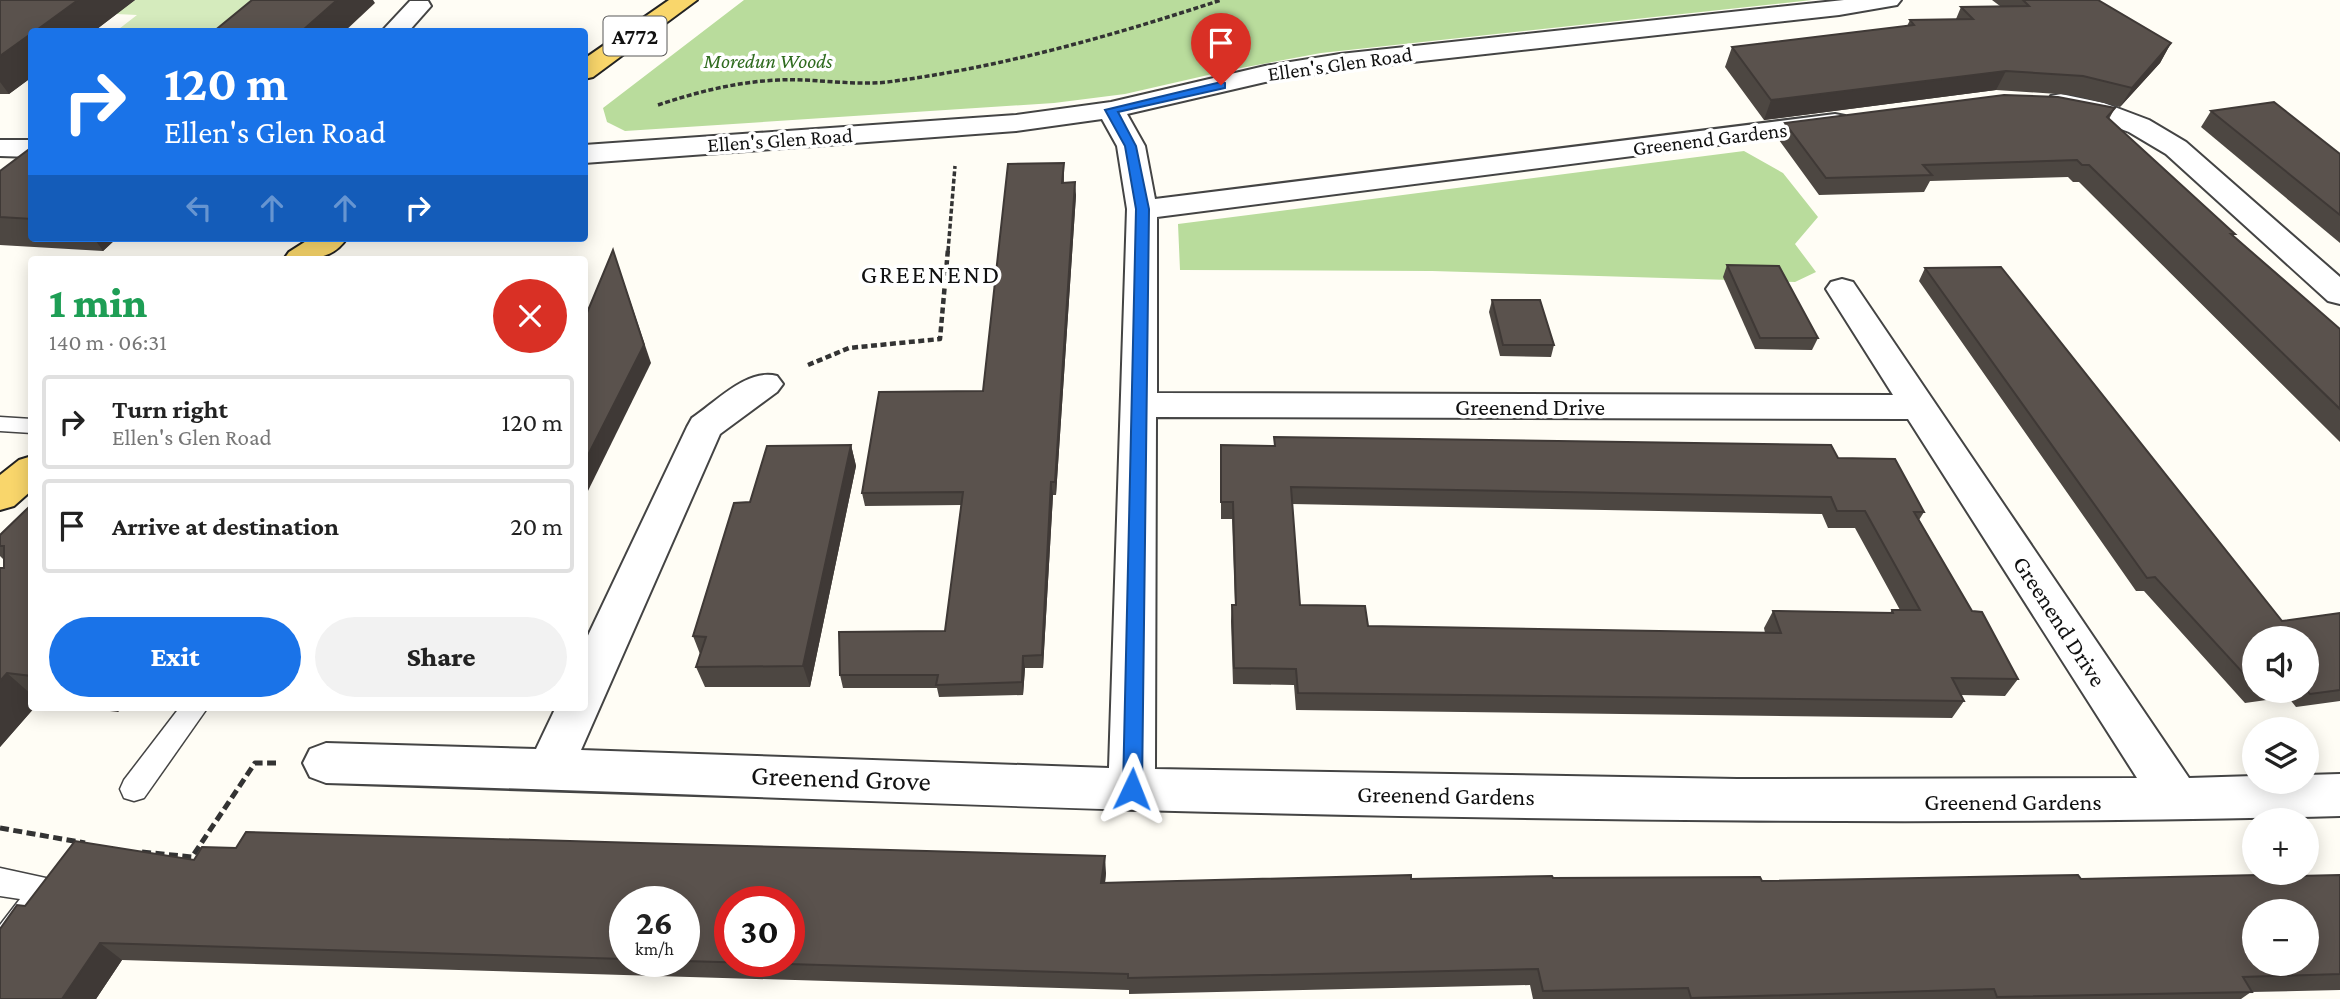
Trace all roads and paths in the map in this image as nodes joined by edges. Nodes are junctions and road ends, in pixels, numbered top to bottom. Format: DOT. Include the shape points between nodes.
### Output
graph roads {
  1 [pos="685,0"];
  2 [pos="1221,0"];
  3 [pos="1889,0"];
  4 [pos="419,6"];
  5 [pos="397,28"];
  6 [pos="588,68"];
  7 [pos="2039,100"];
  8 [pos="657,106"];
  9 [pos="1111,110"];
  10 [pos="1857,119"];
  11 [pos="0,148"];
  12 [pos="28,149"];
  13 [pos="588,154"];
  14 [pos="955,165"];
  15 [pos="1142,209"];
  16 [pos="325,242"];
  17 [pos="304,256"];
  18 [pos="1842,289"];
  19 [pos="2340,294"];
  20 [pos="765,384"];
  21 [pos="1141,405"];
  22 [pos="1919,407"];
  23 [pos="0,424"];
  24 [pos="28,426"];
  25 [pos="28,472"];
  26 [pos="0,496"];
  27 [pos="588,683"];
  28 [pos="192,711"];
  29 [pos="576,711"];
  30 [pos="326,763"];
  31 [pos="550,768"];
  32 [pos="134,789"];
  33 [pos="1132,789"];
  34 [pos="2340,796"];
  35 [pos="2177,800"];
  36 [pos="0,828"];
  37 [pos="94,844"];
  38 [pos="135,851"];
  39 [pos="0,882"];
  40 [pos="0,950"];
  1 -- 6 [label="main road, A772"];
  2 -- 8 [label="path" via="973,69 891,82 777,80 706,89"];
  3 -- 9 [label="street, Ellen's Glen Road" via="1340,62 1265,74"];
  4 -- 5 [label="street"];
  7 -- 19 [label="street" via="2094,109 2139,126 2176,148"];
  9 -- 13 [label="street, Ellen's Glen Road" via="1016,123"];
  9 -- 15 [label="street" via="1130,146"];
  10 -- 15 [label="street, Greenend Gardens"];
  11 -- 12 [label="street"];
  14 -- 20 [label="path" via="940,339 849,348"];
  15 -- 21 [label="street"];
  16 -- 17 [label="main road"];
  18 -- 22 [label="street, Greenend Drive"];
  20 -- 27 [label="street" via="705,427"];
  21 -- 22 [label="street, Greenend Drive"];
  21 -- 33 [label="street"];
  22 -- 35 [label="street, Greenend Drive"];
  23 -- 24 [label="lane"];
  25 -- 26 [label="main road"];
  28 -- 32 [label="lane"];
  29 -- 31 [label="street"];
  30 -- 31 [label="street, Greenend Grove"];
  30 -- 38 [label="path" via="255,763 192,857"];
  31 -- 33 [label="street, Greenend Grove"];
  33 -- 35 [label="street, Greenend Gardens" via="1835,802"];
  34 -- 35 [label="street, Greenend Gardens"];
  36 -- 37 [label="path"];
  39 -- 40 [label="lane" via="46,890"];
}
